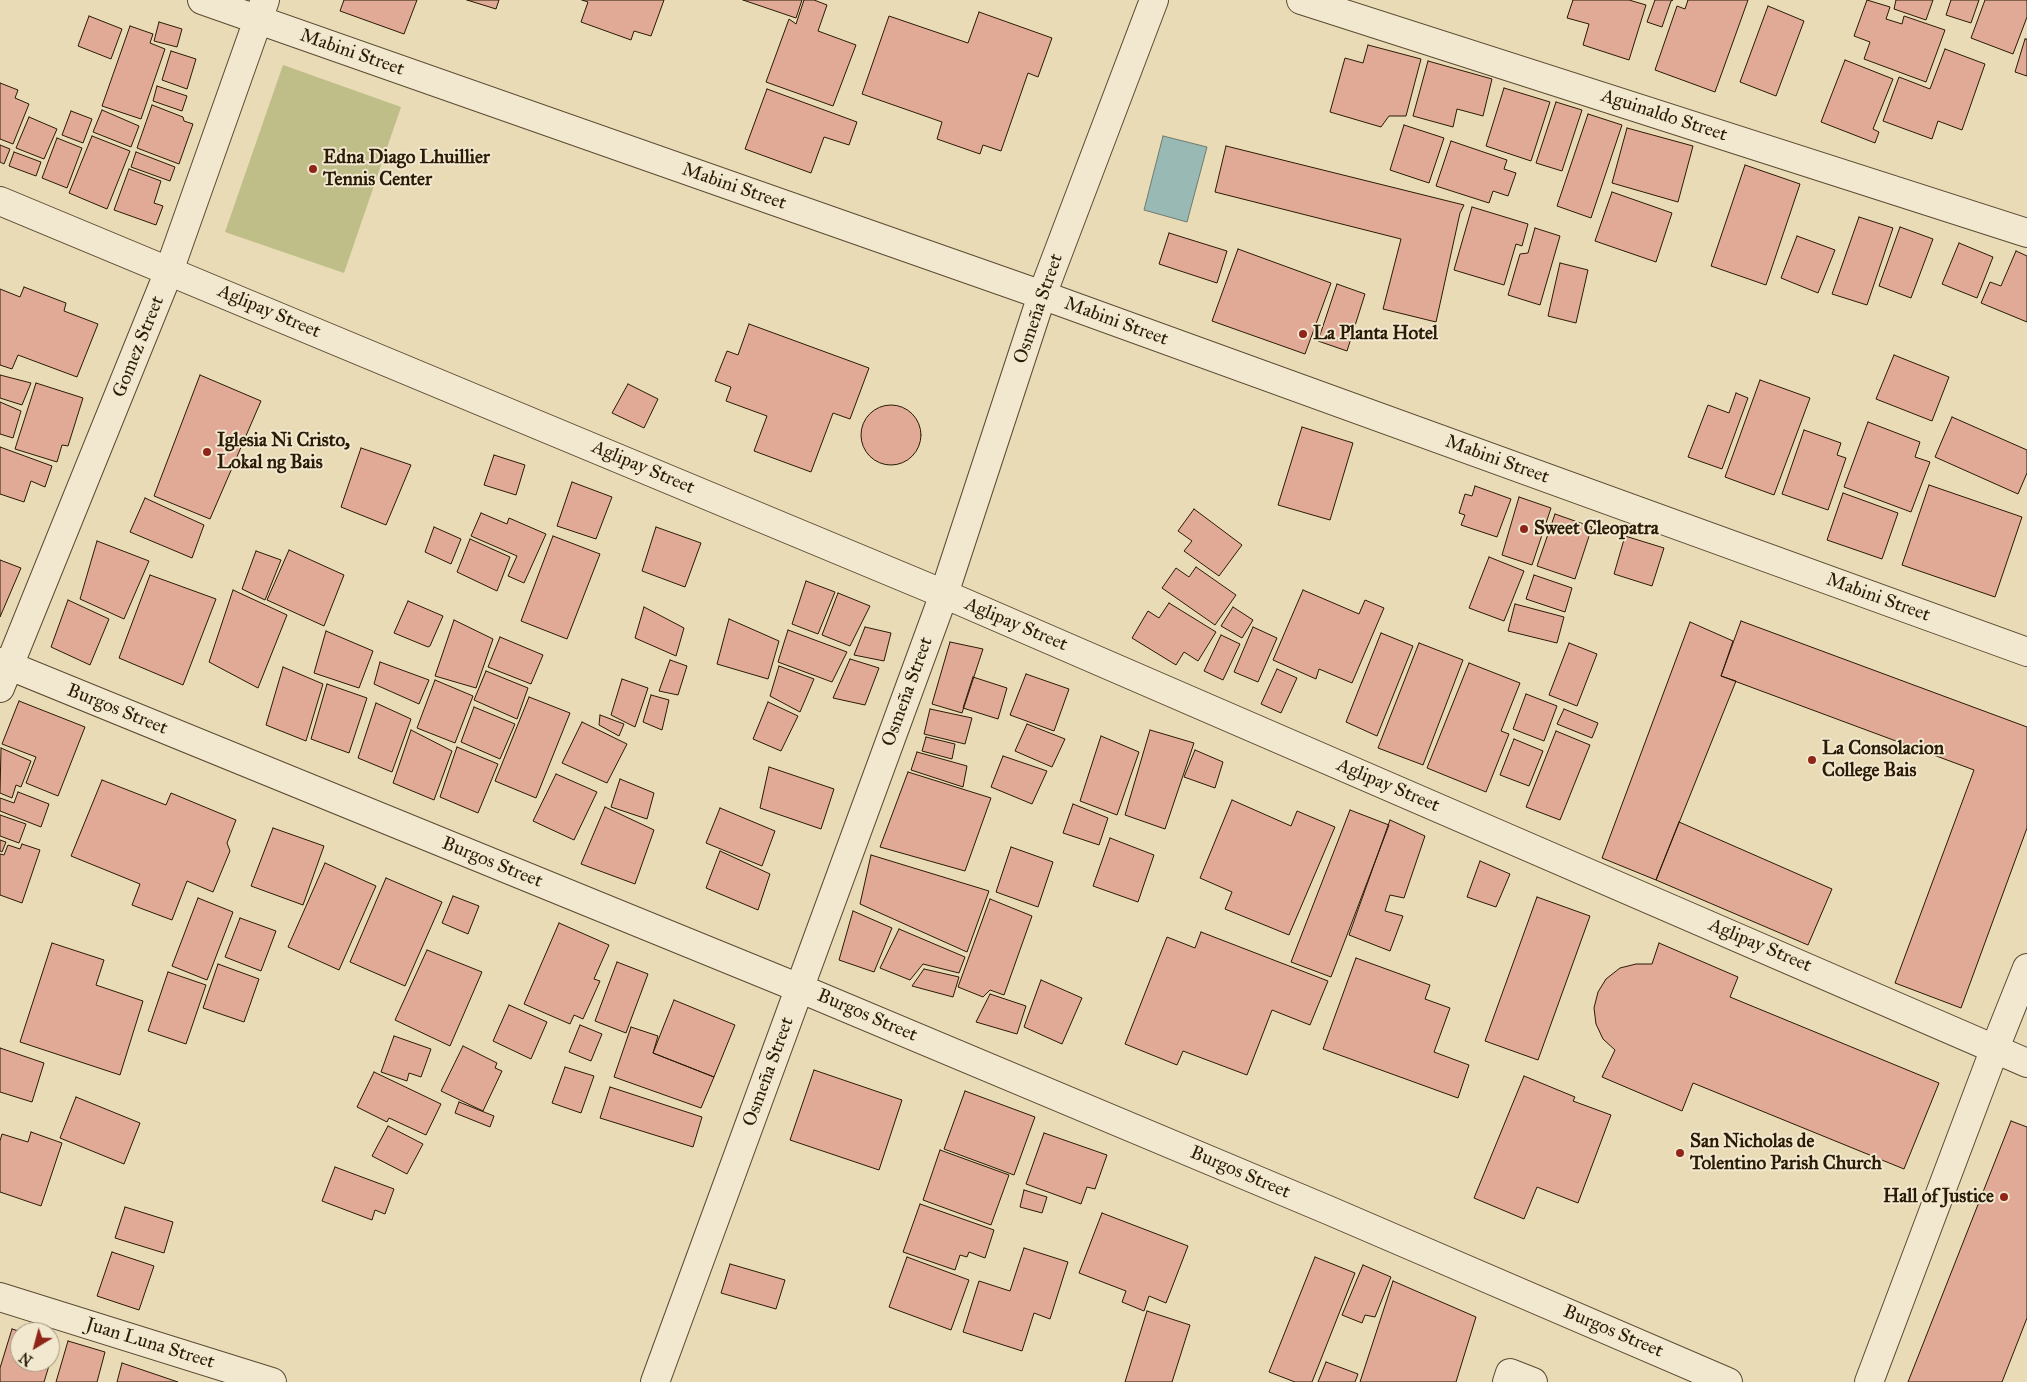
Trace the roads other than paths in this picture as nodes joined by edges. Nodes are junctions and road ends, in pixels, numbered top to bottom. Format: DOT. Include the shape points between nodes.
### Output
graph roads {
  1 [pos="202,0"];
  2 [pos="1154,0"];
  3 [pos="1301,0"];
  4 [pos="261,10"];
  5 [pos="0,201"];
  6 [pos="2027,233"];
  7 [pos="169,271"];
  8 [pos="1042,295"];
  9 [pos="944,594"];
  10 [pos="2027,652"];
  11 [pos="3,672"];
  12 [pos="2027,968"];
  13 [pos="799,988"];
  14 [pos="1995,1048"];
  15 [pos="2027,1063"];
  16 [pos="0,1297"];
  17 [pos="272,1382"];
  18 [pos="655,1382"];
  19 [pos="1507,1382"];
  20 [pos="1533,1382"];
  21 [pos="1728,1382"];
  22 [pos="1869,1382"];
  1 -- 4 [label="street, Mabini Street"];
  2 -- 8 [label="street, Osmeña Street"];
  3 -- 6 [label="street, Aguinaldo Street"];
  4 -- 7 [label="street, Gomez Street"];
  4 -- 8 [label="street, Mabini Street"];
  5 -- 7 [label="street, Aglipay Street"];
  7 -- 9 [label="street, Aglipay Street"];
  7 -- 11 [label="street, Gomez Street"];
  8 -- 9 [label="street, Osmeña Street"];
  8 -- 10 [label="street, Mabini Street"];
  9 -- 13 [label="street, Osmeña Street"];
  9 -- 14 [label="street, Aglipay Street"];
  11 -- 13 [label="street, Burgos Street"];
  12 -- 14 [label="street"];
  13 -- 18 [label="street, Osmeña Street"];
  13 -- 21 [label="street, Burgos Street"];
  14 -- 15 [label="street, Aglipay Street"];
  14 -- 22 [label="street"];
  16 -- 17 [label="street, Juan Luna Street"];
  19 -- 20 [label="street" via="1510,1373"];
}
